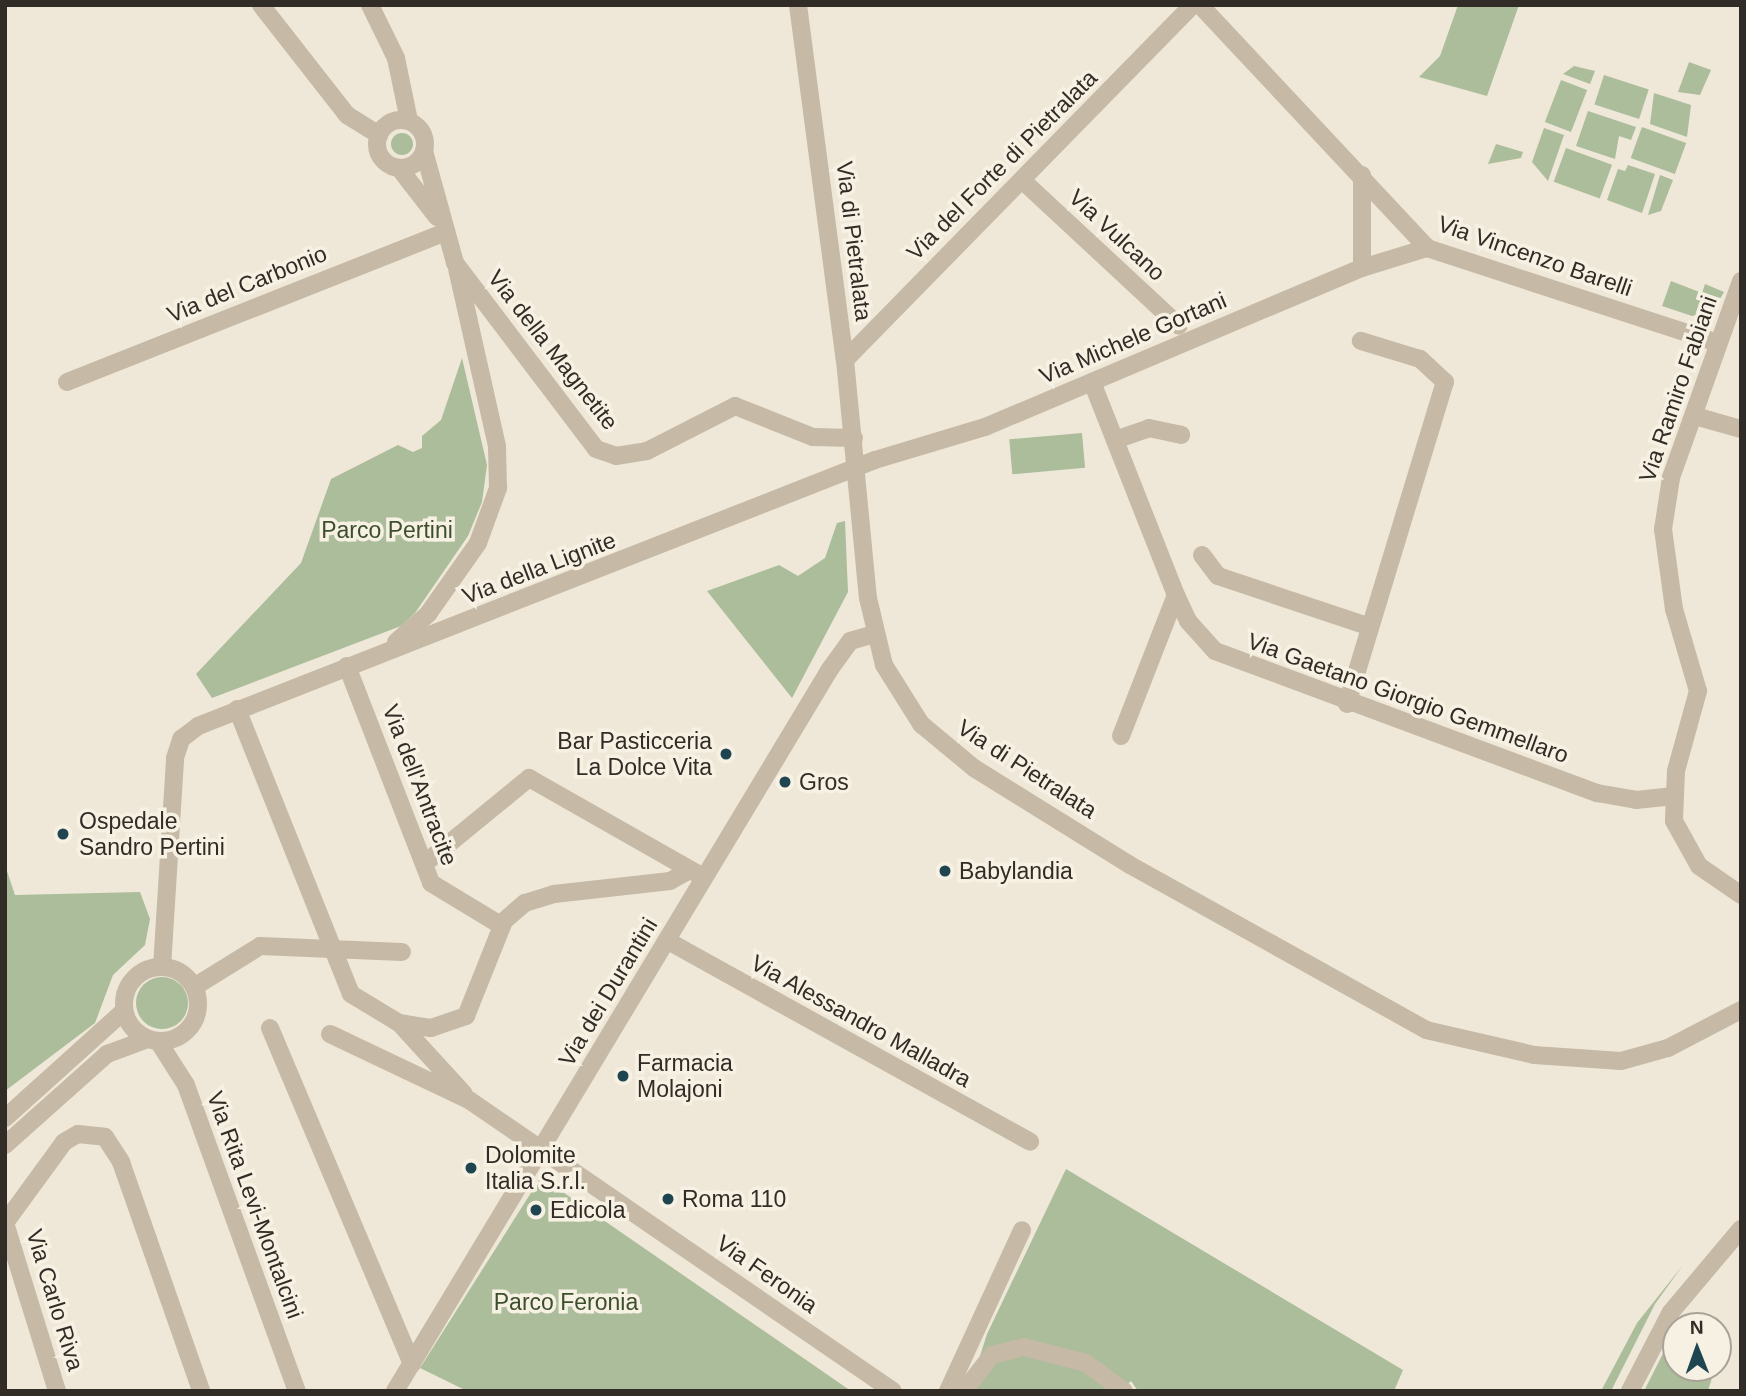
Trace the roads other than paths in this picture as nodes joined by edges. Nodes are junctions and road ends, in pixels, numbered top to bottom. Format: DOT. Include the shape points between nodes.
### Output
graph roads {
  1 [pos="261,5"];
  2 [pos="370,5"];
  3 [pos="798,5"];
  4 [pos="1193,5"];
  5 [pos="1200,5"];
  6 [pos="409,121"];
  7 [pos="379,135"];
  8 [pos="424,151"];
  9 [pos="399,168"];
  10 [pos="1362,175"];
  11 [pos="1022,180"];
  12 [pos="443,228"];
  13 [pos="1427,248"];
  14 [pos="455,262"];
  15 [pos="1362,268"];
  16 [pos="1739,293"];
  17 [pos="1179,326"];
  18 [pos="1361,341"];
  19 [pos="1718,343"];
  20 [pos="845,360"];
  21 [pos="67,382"];
  22 [pos="1092,382"];
  23 [pos="1695,416"];
  24 [pos="1741,429"];
  25 [pos="1181,435"];
  26 [pos="854,438"];
  27 [pos="1115,440"];
  28 [pos="857,469"];
  29 [pos="1202,555"];
  30 [pos="1176,595"];
  31 [pos="432,609"];
  32 [pos="1370,626"];
  33 [pos="442,632"];
  34 [pos="874,634"];
  35 [pos="383,651"];
  36 [pos="347,666"];
  37 [pos="1347,704"];
  38 [pos="237,709"];
  39 [pos="1121,736"];
  40 [pos="1672,796"];
  41 [pos="424,864"];
  42 [pos="697,873"];
  43 [pos="1741,895"];
  44 [pos="502,926"];
  45 [pos="668,941"];
  46 [pos="334,950"];
  47 [pos="402,952"];
  48 [pos="162,967"];
  49 [pos="194,988"];
  50 [pos="124,1010"];
  51 [pos="1741,1010"];
  52 [pos="399,1023"];
  53 [pos="271,1028"];
  54 [pos="330,1034"];
  55 [pos="153,1040"];
  56 [pos="468,1100"];
  57 [pos="5,1118"];
  58 [pos="1030,1142"];
  59 [pos="5,1145"];
  60 [pos="543,1150"];
  61 [pos="5,1223"];
  62 [pos="1741,1229"];
  63 [pos="1022,1230"];
  64 [pos="412,1364"];
  65 [pos="57,1391"];
  66 [pos="201,1391"];
  67 [pos="297,1391"];
  68 [pos="395,1391"];
  69 [pos="893,1391"];
  70 [pos="948,1391"];
  71 [pos="964,1391"];
  72 [pos="1124,1391"];
  73 [pos="1630,1391"];
  1 -- 7 [label="street" via="347,115"];
  2 -- 6 [label="street" via="400,70"];
  3 -- 20 [label="street, Via di Pietralata"];
  4 -- 11 [label="street, Via del Forte di Pietralata"];
  5 -- 10 [label="street, Via Vincenzo Barelli"];
  6 -- 7 [label="street" via="393,122"];
  6 -- 8 [label="street" via="422,132"];
  7 -- 9 [label="street" via="381,156"];
  8 -- 9 [label="street" via="417,162"];
  8 -- 12 [label="street, Via della Magnetite"];
  9 -- 12 [label="street, Via della Magnetite"];
  10 -- 13 [label="street, Via Vincenzo Barelli"];
  10 -- 15 [label="street"];
  11 -- 17 [label="street, Via Vulcano"];
  11 -- 20 [label="street, Via del Forte di Pietralata"];
  12 -- 14 [label="street, Via della Magnetite"];
  12 -- 21 [label="street, Via del Carbonio"];
  13 -- 15 [label="street, Via Michele Gortani"];
  13 -- 19 [label="street, Via Vincenzo Barelli"];
  14 -- 26 [label="street, Via della Magnetite" via="581,433 604,453 660,446 736,406 813,437"];
  14 -- 31 [label="street" via="495,435 499,481 482,538"];
  15 -- 22 [label="street, Via Michele Gortani"];
  16 -- 19 [label="street, Via Ramiro Fabiani"];
  18 -- 32 [label="street" via="1420,359 1445,382"];
  19 -- 23 [label="street, Via Ramiro Fabiani"];
  20 -- 26 [label="street, Via di Pietralata"];
  22 -- 27 [label="street, Via Gaetano Giorgio Gemmellaro"];
  22 -- 28 [label="street, Via Michele Gortani" via="985,427"];
  23 -- 24 [label="street"];
  23 -- 40 [label="street, Via Ramiro Fabiani" via="1671,478 1663,529 1674,609 1698,691"];
  25 -- 27 [label="street" via="1149,428"];
  26 -- 28 [label="street, Via di Pietralata"];
  27 -- 30 [label="street, Via Gaetano Giorgio Gemmellaro"];
  28 -- 33 [label="street, Via della Lignite"];
  28 -- 34 [label="street, Via di Pietralata"];
  29 -- 32 [label="street" via="1218,576"];
  30 -- 37 [label="street, Via Gaetano Giorgio Gemmellaro" via="1215,651"];
  30 -- 39 [label="street"];
  31 -- 33 [label="street" via="431,625"];
  31 -- 35 [label="street"];
  32 -- 37 [label="street"];
  33 -- 35 [label="street, Via della Lignite"];
  34 -- 42 [label="street, Via dei Durantini" via="855,638 838,657"];
  34 -- 51 [label="street, Via di Pietralata" via="910,712 974,768 1130,865 1426,1030 1498,1050 1612,1061 1658,1052"];
  35 -- 36 [label="street, Via della Lignite"];
  36 -- 38 [label="street, Via della Lignite"];
  36 -- 41 [label="street, Via dell'Antracite"];
  37 -- 40 [label="street, Via Gaetano Giorgio Gemmellaro" via="1598,793 1636,800"];
  38 -- 46 [label="street"];
  38 -- 48 [label="street, Via della Lignite" via="191,730 177,745"];
  40 -- 43 [label="street, Via Ramiro Fabiani" via="1685,847 1710,877"];
  41 -- 42 [label="street" via="529,778"];
  41 -- 44 [label="street, Via dell'Antracite" via="439,890"];
  42 -- 44 [label="street" via="670,881 542,896 513,911"];
  42 -- 45 [label="street, Via dei Durantini"];
  44 -- 52 [label="street" via="466,1016 430,1028"];
  45 -- 58 [label="street, Via Alessandro Malladra"];
  45 -- 60 [label="street, Via dei Durantini"];
  46 -- 47 [label="street"];
  46 -- 49 [label="street" via="260,946"];
  46 -- 52 [label="street" via="353,998"];
  48 -- 49 [label="street" via="181,973"];
  48 -- 50 [label="street" via="131,982"];
  49 -- 55 [label="street" via="198,1006 192,1025 177,1038"];
  50 -- 55 [label="street" via="133,1029"];
  50 -- 57 [label="street"];
  52 -- 56 [label="street"];
  53 -- 64 [label="street"];
  54 -- 56 [label="street"];
  55 -- 59 [label="street" via="107,1054"];
  55 -- 67 [label="street, Via Rita Levi-Montalcini" via="186,1085"];
  56 -- 60 [label="street, Via Feronia"];
  60 -- 64 [label="street, Via dei Durantini"];
  60 -- 69 [label="street, Via Feronia"];
  61 -- 65 [label="street, Via Carlo Riva"];
  61 -- 66 [label="street" via="64,1142 78,1134 105,1137 121,1162"];
  62 -- 73 [label="street" via="1671,1312"];
  63 -- 70 [label="street"];
  64 -- 68 [label="street, Via dei Durantini"];
  71 -- 72 [label="street" via="992,1355 1024,1347 1086,1363"];
}
